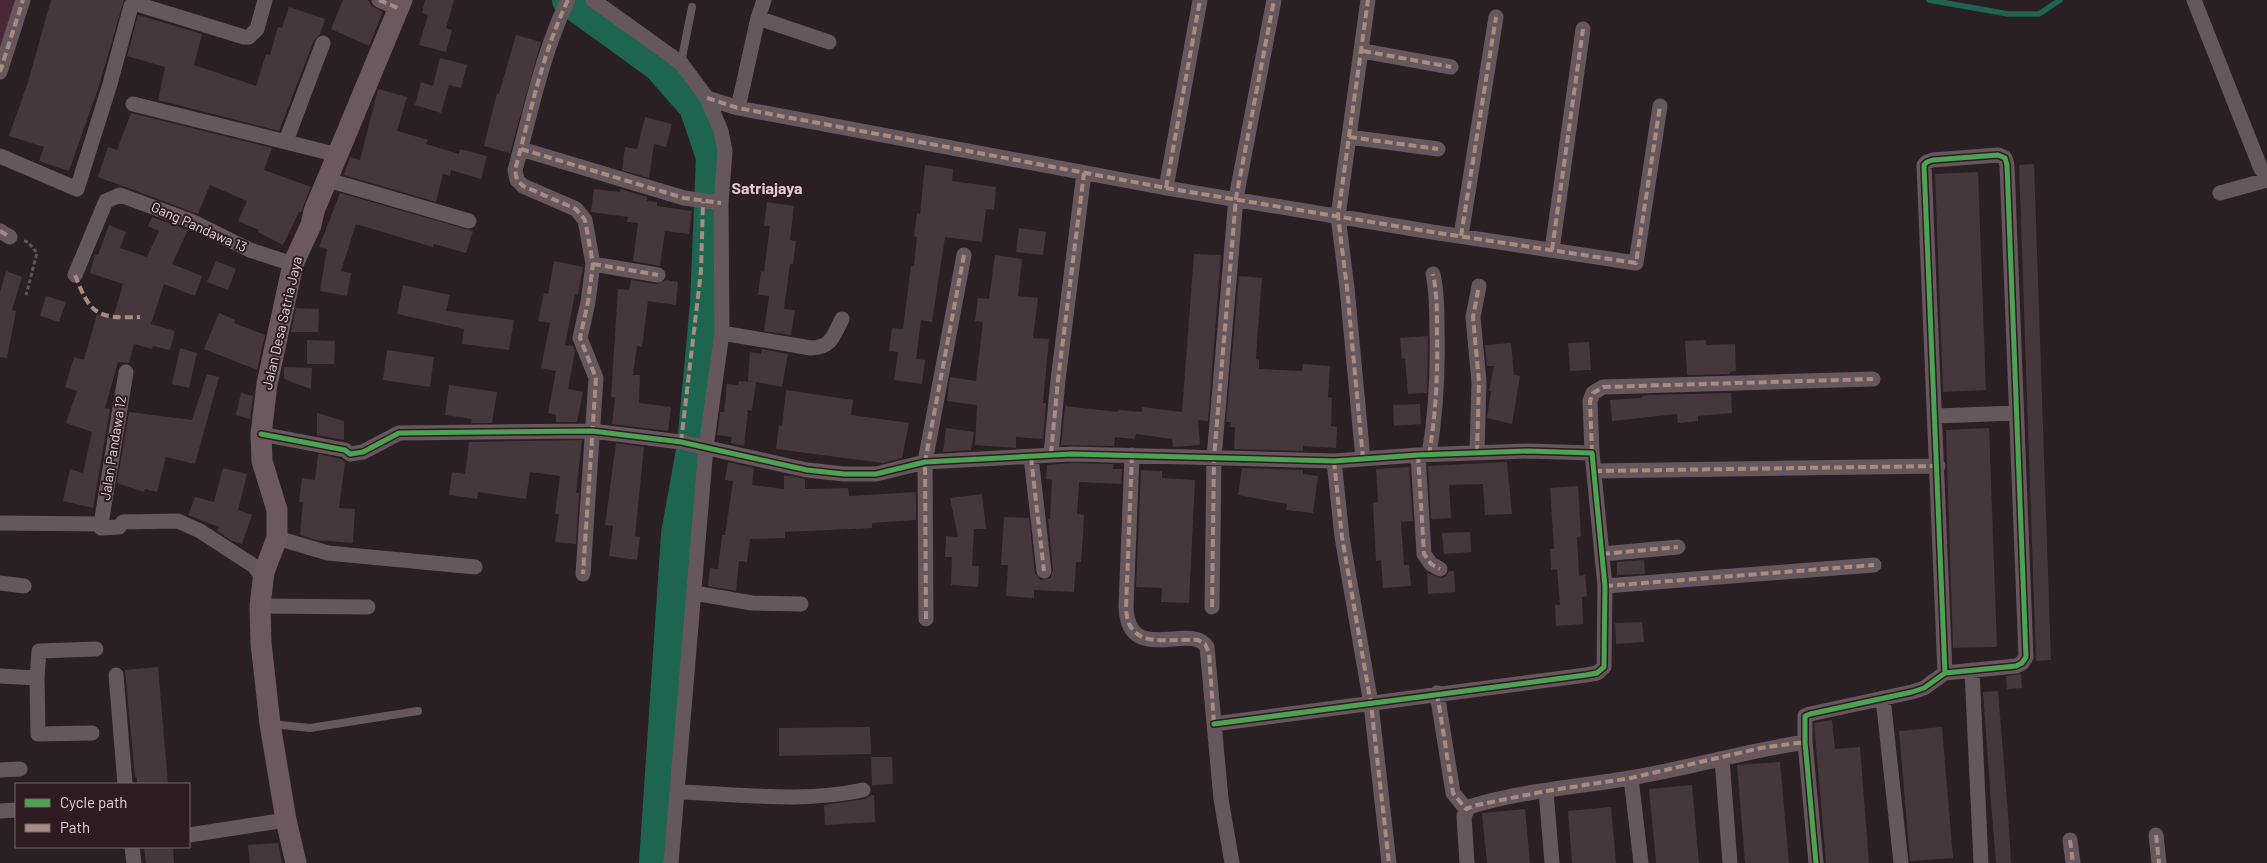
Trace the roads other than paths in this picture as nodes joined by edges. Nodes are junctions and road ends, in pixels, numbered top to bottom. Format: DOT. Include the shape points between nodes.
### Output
graph roads {
  1 [pos="23,0"];
  2 [pos="265,0"];
  3 [pos="568,0"];
  4 [pos="593,0"];
  5 [pos="764,0"];
  6 [pos="1200,0"];
  7 [pos="1274,0"];
  8 [pos="1368,0"];
  9 [pos="2194,0"];
  10 [pos="393,3"];
  11 [pos="692,6"];
  12 [pos="1496,17"];
  13 [pos="758,18"];
  14 [pos="1583,29"];
  15 [pos="829,42"];
  16 [pos="323,43"];
  17 [pos="1363,51"];
  18 [pos="681,63"];
  19 [pos="1451,67"];
  20 [pos="0,72"];
  21 [pos="707,98"];
  22 [pos="133,104"];
  23 [pos="1660,106"];
  24 [pos="738,108"];
  25 [pos="1349,137"];
  26 [pos="286,141"];
  27 [pos="521,149"];
  28 [pos="1438,149"];
  29 [pos="338,155"];
  30 [pos="0,156"];
  31 [pos="1084,172"];
  32 [pos="2266,173"];
  33 [pos="328,180"];
  34 [pos="1166,188"];
  35 [pos="2220,193"];
  36 [pos="1236,198"];
  37 [pos="721,203"];
  38 [pos="1338,216"];
  39 [pos="470,221"];
  40 [pos="1461,236"];
  41 [pos="1552,250"];
  42 [pos="964,255"];
  43 [pos="293,264"];
  44 [pos="593,264"];
  45 [pos="1433,274"];
  46 [pos="75,275"];
  47 [pos="658,276"];
  48 [pos="1479,286"];
  49 [pos="842,319"];
  50 [pos="722,333"];
  51 [pos="126,372"];
  52 [pos="1873,379"];
  53 [pos="2016,413"];
  54 [pos="1936,416"];
  55 [pos="592,432"];
  56 [pos="261,434"];
  57 [pos="706,447"];
  58 [pos="1477,453"];
  59 [pos="1592,453"];
  60 [pos="1051,454"];
  61 [pos="1132,454"];
  62 [pos="1424,455"];
  63 [pos="1031,457"];
  64 [pos="1214,458"];
  65 [pos="1364,459"];
  66 [pos="1334,461"];
  67 [pos="925,462"];
  68 [pos="1938,466"];
  69 [pos="1594,471"];
  70 [pos="0,523"];
  71 [pos="101,524"];
  72 [pos="277,538"];
  73 [pos="1678,547"];
  74 [pos="1602,554"];
  75 [pos="1874,565"];
  76 [pos="476,568"];
  77 [pos="1440,568"];
  78 [pos="1044,571"];
  79 [pos="264,572"];
  80 [pos="583,574"];
  81 [pos="0,583"];
  82 [pos="24,586"];
  83 [pos="1605,586"];
  84 [pos="694,593"];
  85 [pos="801,604"];
  86 [pos="260,606"];
  87 [pos="368,607"];
  88 [pos="1212,607"];
  89 [pos="926,619"];
  90 [pos="96,649"];
  91 [pos="1972,670"];
  92 [pos="1945,672"];
  93 [pos="116,675"];
  94 [pos="0,676"];
  95 [pos="37,678"];
  96 [pos="1437,693"];
  97 [pos="1883,698"];
  98 [pos="1371,704"];
  99 [pos="418,711"];
  100 [pos="270,724"];
  101 [pos="1214,724"];
  102 [pos="92,733"];
  103 [pos="1805,742"];
  104 [pos="1722,759"];
  105 [pos="20,769"];
  106 [pos="0,770"];
  107 [pos="1631,778"];
  108 [pos="125,783"];
  109 [pos="863,790"];
  110 [pos="1546,791"];
  111 [pos="679,792"];
  112 [pos="1466,809"];
  113 [pos="15,810"];
  114 [pos="0,811"];
  115 [pos="286,820"];
  116 [pos="190,835"];
  117 [pos="2156,836"];
  118 [pos="2070,840"];
  119 [pos="132,848"];
  120 [pos="134,863"];
  121 [pos="296,863"];
  122 [pos="672,863"];
  123 [pos="1232,863"];
  124 [pos="1389,863"];
  125 [pos="1467,863"];
  126 [pos="1552,863"];
  127 [pos="1641,863"];
  128 [pos="1730,863"];
  129 [pos="1816,863"];
  130 [pos="1901,863"];
  131 [pos="1981,863"];
  132 [pos="2073,863"];
  133 [pos="2158,863"];
  1 -- 20 [label="street"];
  2 -- 30 [label="street" via="257,29 249,37 138,4 131,6 77,188"];
  3 -- 27 [label="street" via="542,64"];
  4 -- 18 [label="street"];
  5 -- 13 [label="street"];
  6 -- 34 [label="street"];
  7 -- 36 [label="street"];
  8 -- 17 [label="street"];
  9 -- 32 [label="street"];
  10 -- 29 [label="street, Jalan Desa Satria Jaya"];
  11 -- 18 [label="lane"];
  12 -- 40 [label="street"];
  13 -- 15 [label="street"];
  13 -- 24 [label="street"];
  14 -- 41 [label="street"];
  16 -- 26 [label="street"];
  17 -- 19 [label="street"];
  17 -- 25 [label="street"];
  18 -- 21 [label="street"];
  21 -- 24 [label="street"];
  21 -- 37 [label="street" via="725,151"];
  22 -- 26 [label="street"];
  23 -- 41 [label="street" via="1636,263"];
  24 -- 31 [label="street"];
  25 -- 28 [label="street"];
  25 -- 38 [label="street"];
  26 -- 29 [label="street"];
  27 -- 37 [label="street" via="684,198"];
  27 -- 44 [label="street" via="517,180 523,186 576,209 584,220"];
  29 -- 33 [label="street, Jalan Desa Satria Jaya"];
  31 -- 34 [label="street"];
  31 -- 60 [label="street"];
  32 -- 35 [label="street"];
  33 -- 39 [label="street"];
  33 -- 43 [label="street, Jalan Desa Satria Jaya"];
  34 -- 36 [label="street"];
  36 -- 38 [label="street"];
  36 -- 64 [label="street"];
  37 -- 50 [label="street"];
  38 -- 40 [label="street"];
  38 -- 65 [label="street"];
  40 -- 41 [label="street"];
  42 -- 67 [label="street"];
  43 -- 46 [label="street, Gang Pandawa 13" via="250,250 191,220 124,196 113,196 106,201"];
  43 -- 56 [label="street, Jalan Desa Satria Jaya"];
  44 -- 47 [label="street"];
  44 -- 55 [label="street" via="580,338 596,378"];
  45 -- 62 [label="street" via="1437,298 1438,380 1436,413"];
  48 -- 58 [label="street" via="1473,317 1479,382"];
  49 -- 50 [label="street" via="829,343 820,347"];
  50 -- 57 [label="street"];
  51 -- 71 [label="street, Jalan Pandawa 12"];
  52 -- 59 [label="street" via="1603,388 1593,392 1590,401"];
  53 -- 54 [label="street"];
  53 -- 54 [label="street" via="2007,165 2005,158 1998,155 1930,161 1924,166"];
  53 -- 91 [label="street" via="2026,657 2016,666"];
  54 -- 68 [label="street"];
  55 -- 56 [label="street" via="399,433 363,452 350,454 345,450"];
  55 -- 57 [label="street"];
  55 -- 80 [label="street"];
  56 -- 72 [label="street, Jalan Desa Satria Jaya" via="262,460 276,510"];
  57 -- 67 [label="street" via="807,470 844,474 876,474"];
  57 -- 84 [label="street"];
  58 -- 59 [label="street"];
  58 -- 62 [label="street"];
  59 -- 69 [label="street"];
  60 -- 61 [label="street"];
  60 -- 63 [label="street"];
  61 -- 64 [label="street"];
  61 -- 101 [label="street" via="1126,607 1130,630 1140,637 1198,640 1205,644"];
  62 -- 65 [label="street"];
  62 -- 77 [label="street" via="1424,554 1430,564"];
  63 -- 67 [label="street"];
  63 -- 78 [label="street"];
  64 -- 66 [label="street"];
  64 -- 88 [label="street"];
  65 -- 66 [label="street"];
  66 -- 98 [label="street" via="1342,537"];
  67 -- 89 [label="street"];
  68 -- 69 [label="street"];
  68 -- 92 [label="street"];
  69 -- 74 [label="street"];
  70 -- 71 [label="street"];
  71 -- 79 [label="street" via="101,528 119,527 123,522 178,521 200,531 254,566 259,573"];
  72 -- 76 [label="street" via="328,553"];
  72 -- 79 [label="street, Jalan Desa Satria Jaya"];
  73 -- 74 [label="street"];
  74 -- 83 [label="street"];
  75 -- 83 [label="street"];
  79 -- 86 [label="street, Jalan Desa Satria Jaya"];
  81 -- 82 [label="street"];
  83 -- 96 [label="street" via="1604,667 1601,670 1586,675"];
  84 -- 85 [label="street" via="752,603"];
  84 -- 111 [label="street" via="683,704"];
  86 -- 87 [label="street"];
  86 -- 100 [label="street, Jalan Desa Satria Jaya"];
  90 -- 95 [label="street" via="39,651"];
  91 -- 92 [label="street"];
  91 -- 131 [label="street"];
  92 -- 97 [label="street" via="1924,688"];
  93 -- 108 [label="street"];
  94 -- 95 [label="street"];
  95 -- 102 [label="street" via="38,734"];
  96 -- 98 [label="street"];
  96 -- 112 [label="street" via="1452,793"];
  97 -- 103 [label="street" via="1807,715 1804,719"];
  97 -- 130 [label="street"];
  98 -- 101 [label="street"];
  98 -- 124 [label="street"];
  99 -- 100 [label="lane" via="310,728"];
  100 -- 115 [label="street, Jalan Desa Satria Jaya"];
  101 -- 123 [label="street" via="1221,799"];
  103 -- 104 [label="street" via="1761,748"];
  103 -- 129 [label="street"];
  104 -- 107 [label="street"];
  104 -- 128 [label="street"];
  105 -- 106 [label="street"];
  107 -- 110 [label="street"];
  107 -- 127 [label="street"];
  109 -- 111 [label="street" via="804,797"];
  110 -- 112 [label="street"];
  110 -- 126 [label="street"];
  111 -- 122 [label="street"];
  112 -- 125 [label="street"];
  113 -- 114 [label="street"];
  115 -- 116 [label="street"];
  115 -- 121 [label="street, Jalan Desa Satria Jaya"];
  117 -- 133 [label="street"];
  118 -- 132 [label="street"];
  119 -- 120 [label="street"];
}
